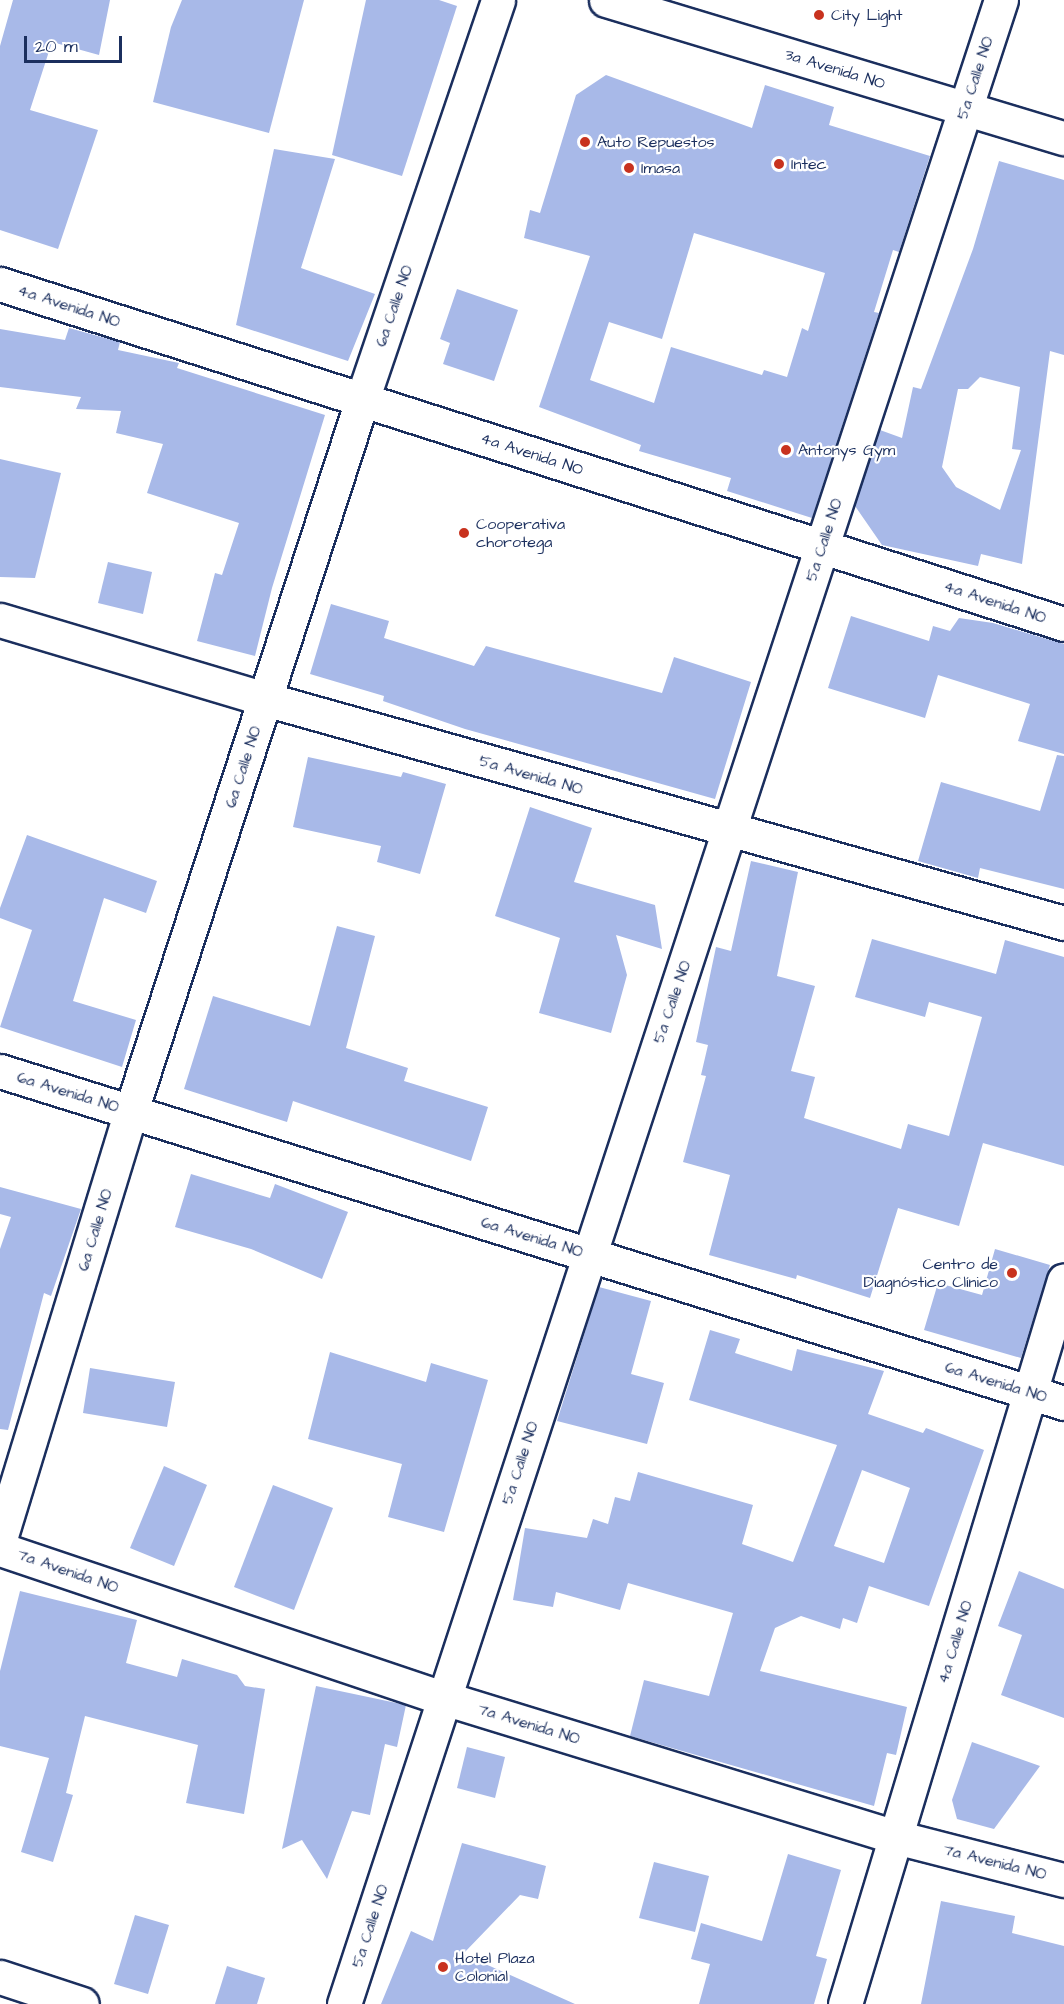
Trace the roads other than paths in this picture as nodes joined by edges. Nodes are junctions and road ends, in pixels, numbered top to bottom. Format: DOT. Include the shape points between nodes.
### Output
graph roads {
  1 [pos="498,0"];
  2 [pos="606,0"];
  3 [pos="1001,0"];
  4 [pos="965,108"];
  5 [pos="1064,138"];
  6 [pos="0,284"];
  7 [pos="362,399"];
  8 [pos="822,546"];
  9 [pos="0,620"];
  10 [pos="1064,624"];
  11 [pos="265,699"];
  12 [pos="730,831"];
  13 [pos="1064,923"];
  14 [pos="0,1071"];
  15 [pos="131,1111"];
  16 [pos="587,1254"];
  17 [pos="1064,1280"];
  18 [pos="1030,1392"];
  19 [pos="1064,1403"];
  20 [pos="0,1539"];
  21 [pos="0,1549"];
  22 [pos="444,1698"];
  23 [pos="896,1837"];
  24 [pos="1064,1880"];
  25 [pos="0,1977"];
  26 [pos="82,2004"];
  27 [pos="344,2004"];
  28 [pos="845,2004"];
  1 -- 7 [label="street, 6a Calle NO"];
  2 -- 4 [label="street, 3a Avenida NO"];
  3 -- 4 [label="street, 5a Calle NO"];
  4 -- 5 [label="street, 3a Avenida NO"];
  4 -- 8 [label="street, 5a Calle NO"];
  6 -- 7 [label="street, 4a Avenida NO"];
  7 -- 8 [label="street, 4a Avenida NO"];
  7 -- 11 [label="street, 6a Calle NO"];
  8 -- 10 [label="street, 4a Avenida NO"];
  8 -- 12 [label="street, 5a Calle NO"];
  9 -- 11 [label="street, 5a Avenida NO"];
  11 -- 12 [label="street, 5a Avenida NO"];
  11 -- 15 [label="street, 6a Calle NO"];
  12 -- 13 [label="street, 5a Avenida NO"];
  12 -- 16 [label="street, 5a Calle NO"];
  14 -- 15 [label="street, 6a Avenida NO"];
  15 -- 16 [label="street, 6a Avenida NO"];
  15 -- 20 [label="street, 6a Calle NO"];
  16 -- 18 [label="street, 6a Avenida NO"];
  16 -- 22 [label="street, 5a Calle NO"];
  17 -- 18 [label="street, 4a Calle NO"];
  18 -- 19 [label="street, 6a Avenida NO"];
  18 -- 23 [label="street, 4a Calle NO"];
  21 -- 22 [label="street, 7a Avenida NO"];
  22 -- 23 [label="street, 7a Avenida NO"];
  22 -- 27 [label="street, 5a Calle NO"];
  23 -- 24 [label="street, 7a Avenida NO"];
  23 -- 28 [label="street, 4a Calle NO"];
  25 -- 26 [label="street"];
}
